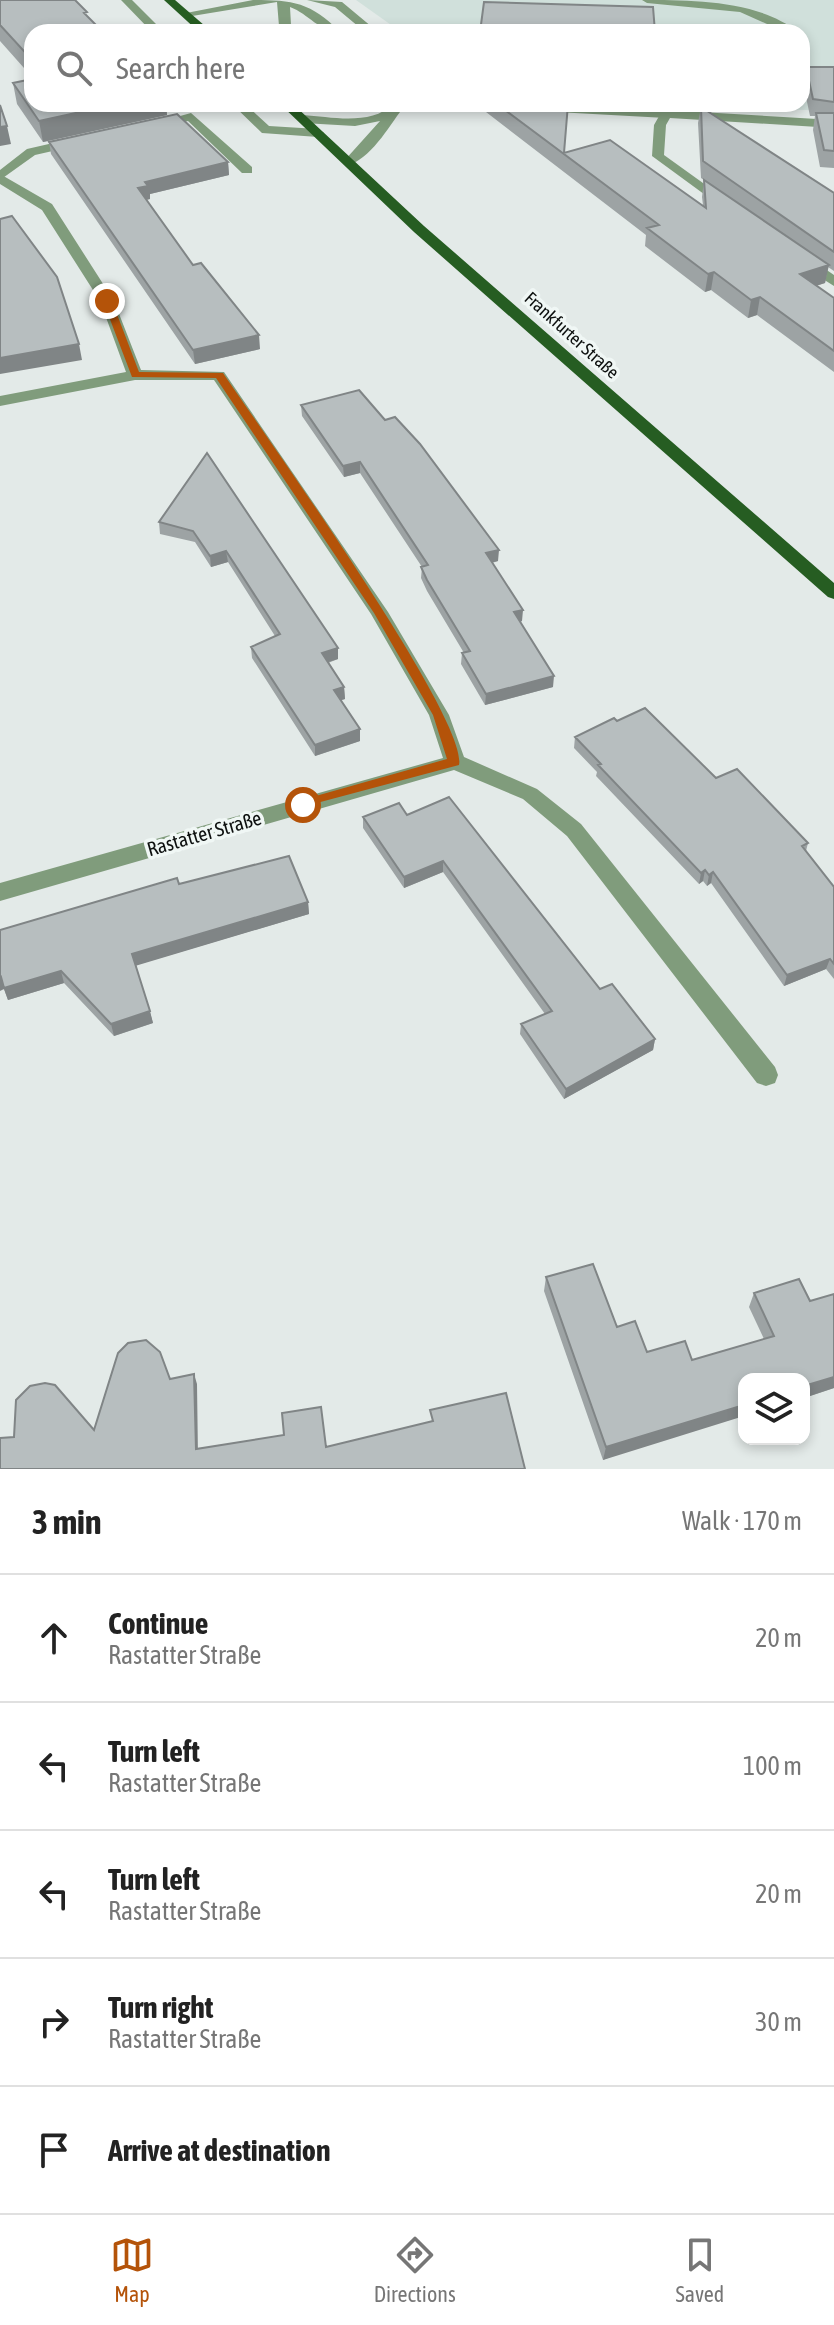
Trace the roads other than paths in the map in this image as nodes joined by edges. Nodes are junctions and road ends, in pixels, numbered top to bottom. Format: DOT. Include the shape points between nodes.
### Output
graph roads {
  1 [pos="126,0"];
  2 [pos="169,0"];
  3 [pos="319,0"];
  4 [pos="647,0"];
  5 [pos="280,1"];
  6 [pos="186,14"];
  7 [pos="150,24"];
  8 [pos="197,24"];
  9 [pos="285,24"];
  10 [pos="324,24"];
  11 [pos="362,24"];
  12 [pos="780,24"];
  13 [pos="247,112"];
  14 [pos="295,112"];
  15 [pos="383,112"];
  16 [pos="392,112"];
  17 [pos="626,112"];
  18 [pos="666,114"];
  19 [pos="388,116"];
  20 [pos="303,119"];
  21 [pos="834,124"];
  22 [pos="144,127"];
  23 [pos="318,133"];
  24 [pos="97,137"];
  25 [pos="350,161"];
  26 [pos="247,170"];
  27 [pos="0,177"];
  28 [pos="731,210"];
  29 [pos="795,255"];
  30 [pos="834,282"];
  31 [pos="135,375"];
  32 [pos="0,401"];
  33 [pos="834,593"];
  34 [pos="455,762"];
  35 [pos="0,892"];
  36 [pos="766,1075"];
  1 -- 7 [label="street"];
  2 -- 6 [label="main road"];
  3 -- 11 [label="street" via="338,4"];
  4 -- 12 [label="street" via="744,12"];
  5 -- 6 [label="street"];
  5 -- 9 [label="street"];
  5 -- 10 [label="street" via="305,9"];
  6 -- 8 [label="main road"];
  13 -- 23 [label="street" via="266,130"];
  14 -- 20 [label="main road, Frankfurter Straße"];
  15 -- 19 [label="street"];
  16 -- 19 [label="street"];
  17 -- 18 [label="street"];
  18 -- 21 [label="street"];
  18 -- 28 [label="street" via="658,156"];
  19 -- 20 [label="street" via="355,122"];
  19 -- 25 [label="street" via="384,128"];
  20 -- 23 [label="main road, Frankfurter Straße"];
  22 -- 26 [label="street" via="191,117"];
  23 -- 25 [label="main road, Frankfurter Straße"];
  24 -- 27 [label="street" via="31,152"];
  25 -- 33 [label="main road, Frankfurter Straße" via="419,229"];
  27 -- 31 [label="street" via="47,207 107,301"];
  29 -- 30 [label="street"];
  31 -- 32 [label="street"];
  31 -- 34 [label="street" via="219,375 379,612 439,715"];
  34 -- 35 [label="street, Rastatter Straße"];
  34 -- 36 [label="street" via="530,794 574,830"];
}
